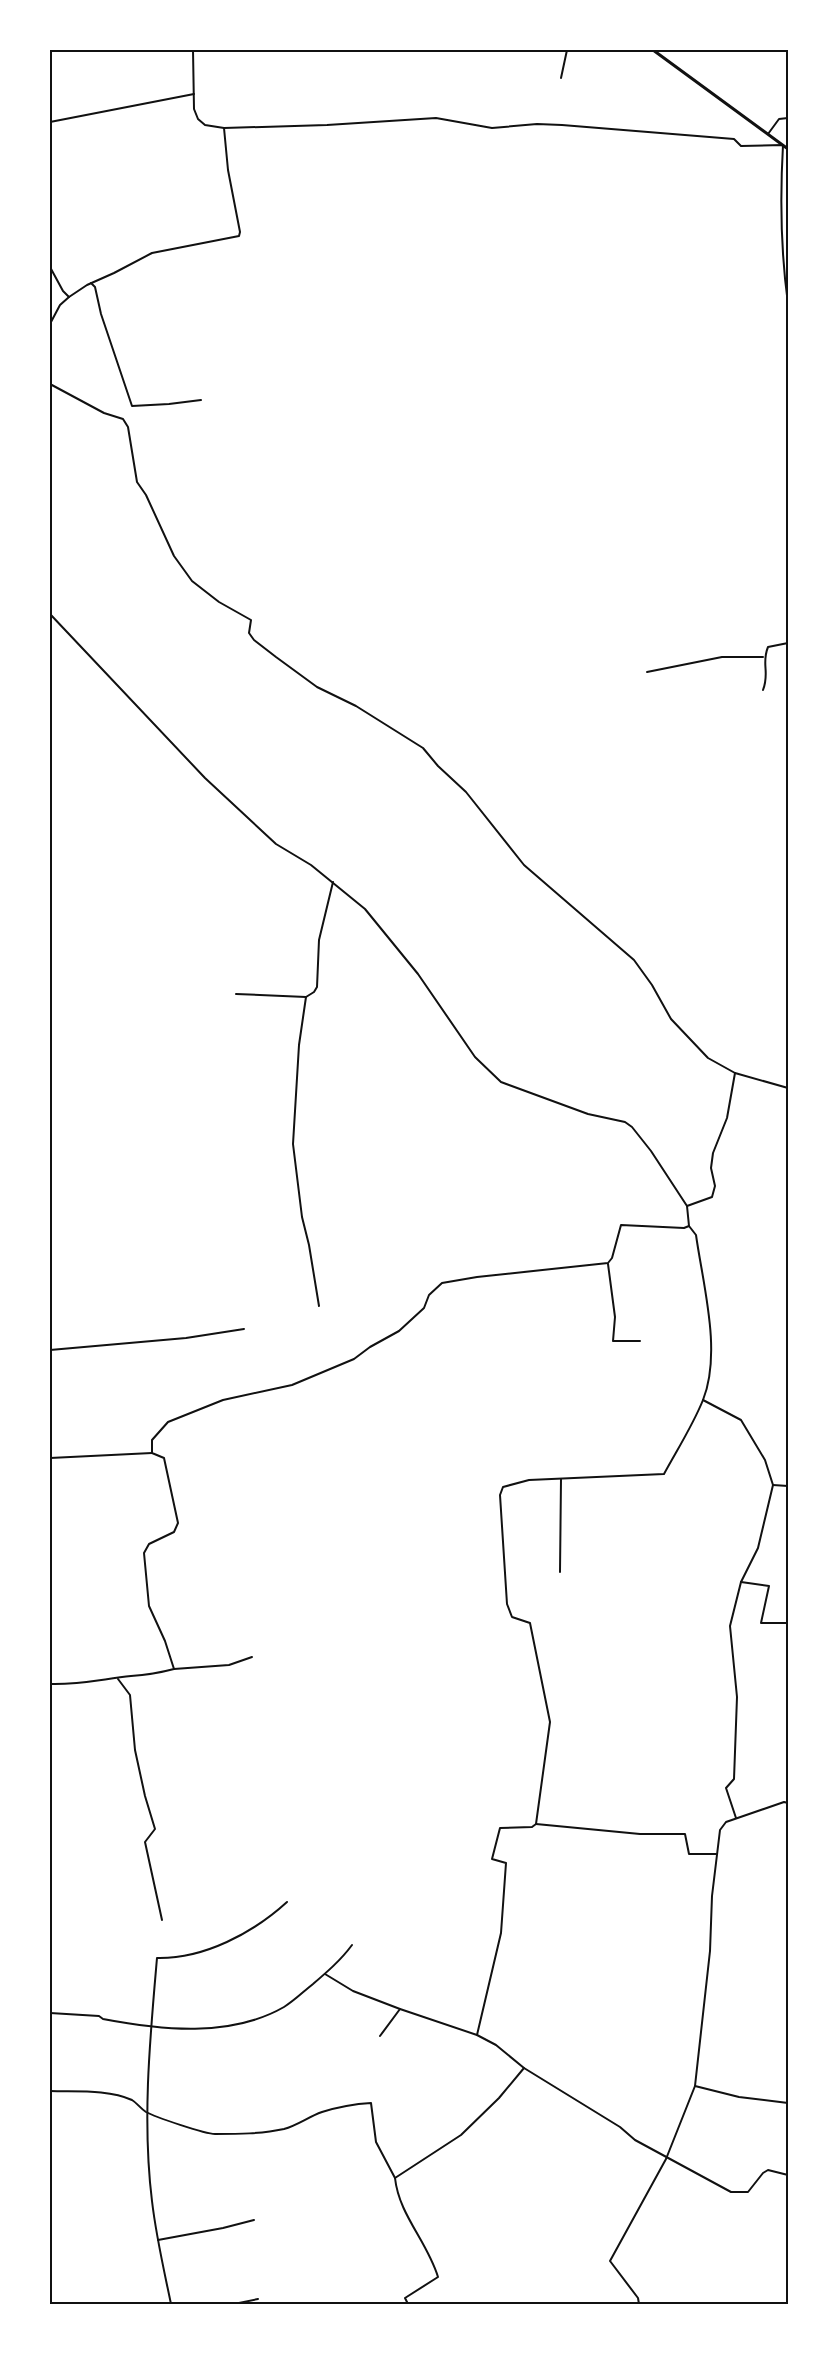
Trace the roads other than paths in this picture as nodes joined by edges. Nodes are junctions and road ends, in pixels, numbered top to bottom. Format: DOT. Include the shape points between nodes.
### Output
graph roads {
  1 [pos="193,50"];
  2 [pos="567,50"];
  3 [pos="653,50"];
  4 [pos="561,78"];
  5 [pos="194,94"];
  6 [pos="789,118"];
  7 [pos="50,122"];
  8 [pos="224,128"];
  9 [pos="768,134"];
  10 [pos="783,145"];
  11 [pos="789,149"];
  12 [pos="50,267"];
  13 [pos="91,283"];
  14 [pos="69,297"];
  15 [pos="789,304"];
  16 [pos="51,322"];
  17 [pos="50,384"];
  18 [pos="201,400"];
  19 [pos="50,614"];
  20 [pos="789,643"];
  21 [pos="764,657"];
  22 [pos="647,672"];
  23 [pos="763,690"];
  24 [pos="333,882"];
  25 [pos="236,994"];
  26 [pos="306,997"];
  27 [pos="735,1073"];
  28 [pos="789,1088"];
  29 [pos="687,1206"];
  30 [pos="689,1226"];
  31 [pos="608,1263"];
  32 [pos="319,1306"];
  33 [pos="244,1329"];
  34 [pos="640,1341"];
  35 [pos="50,1350"];
  36 [pos="703,1400"];
  37 [pos="152,1453"];
  38 [pos="50,1458"];
  39 [pos="561,1479"];
  40 [pos="773,1485"];
  41 [pos="789,1486"];
  42 [pos="560,1572"];
  43 [pos="741,1582"];
  44 [pos="789,1623"];
  45 [pos="252,1657"];
  46 [pos="174,1669"];
  47 [pos="118,1679"];
  48 [pos="50,1684"];
  49 [pos="789,1803"];
  50 [pos="736,1818"];
  51 [pos="536,1824"];
  52 [pos="716,1854"];
  53 [pos="287,1902"];
  54 [pos="162,1920"];
  55 [pos="352,1945"];
  56 [pos="325,1974"];
  57 [pos="400,2009"];
  58 [pos="50,2012"];
  59 [pos="150,2028"];
  60 [pos="477,2035"];
  61 [pos="380,2036"];
  62 [pos="524,2068"];
  63 [pos="695,2086"];
  64 [pos="50,2091"];
  65 [pos="789,2103"];
  66 [pos="148,2113"];
  67 [pos="666,2159"];
  68 [pos="789,2175"];
  69 [pos="395,2178"];
  70 [pos="254,2220"];
  71 [pos="158,2240"];
  72 [pos="258,2299"];
  73 [pos="171,2304"];
  74 [pos="234,2304"];
  75 [pos="408,2304"];
  76 [pos="639,2304"];
  1 -- 5 [label="street"];
  2 -- 4 [label="street"];
  3 -- 9 [label="street"];
  5 -- 7 [label="street"];
  5 -- 8 [label="street" via="198,119 205,125"];
  6 -- 9 [label="street" via="778,119"];
  8 -- 10 [label="street" via="436,118 492,128 562,125 734,139 741,146"];
  8 -- 13 [label="street" via="239,236 152,253"];
  9 -- 10 [label="street"];
  10 -- 11 [label="street"];
  10 -- 15 [label="street"];
  12 -- 14 [label="street"];
  13 -- 14 [label="street"];
  13 -- 18 [label="street" via="132,406"];
  14 -- 16 [label="street"];
  17 -- 27 [label="street" via="123,419 128,427 137,482 174,556 192,581 250,620 249,633 254,640 317,687 423,748 466,792 524,864 634,960 680,1030 708,1058"];
  19 -- 24 [label="street" via="205,778 276,844"];
  20 -- 21 [label="street" via="768,647"];
  21 -- 22 [label="street" via="722,657"];
  21 -- 23 [label="street" via="767,679"];
  24 -- 26 [label="street" via="319,940 316,987"];
  24 -- 29 [label="street" via="365,909 387,935 476,1057 501,1082 632,1126"];
  25 -- 26 [label="street"];
  26 -- 32 [label="street" via="293,1144"];
  27 -- 28 [label="street"];
  27 -- 29 [label="street" via="727,1118 713,1153 712,1197"];
  29 -- 30 [label="street"];
  30 -- 31 [label="street" via="621,1225"];
  30 -- 36 [label="street" via="696,1235 713,1348"];
  31 -- 34 [label="street" via="615,1317 613,1341"];
  31 -- 37 [label="street" via="442,1283 429,1295 424,1308 399,1331 354,1359 310,1378 224,1400 168,1422 152,1440"];
  33 -- 35 [label="street"];
  36 -- 39 [label="street" via="664,1474"];
  36 -- 40 [label="street" via="741,1420 765,1460"];
  37 -- 38 [label="street"];
  37 -- 46 [label="street" via="164,1458 178,1523 174,1532 149,1544 144,1553 149,1606"];
  39 -- 42 [label="street"];
  39 -- 51 [label="street" via="529,1480 503,1487 500,1495 507,1605 512,1617 530,1623 550,1722"];
  40 -- 41 [label="street"];
  40 -- 43 [label="street" via="758,1548"];
  43 -- 44 [label="street" via="769,1586 761,1623"];
  43 -- 50 [label="street" via="730,1626 737,1697 734,1779 726,1788"];
  45 -- 46 [label="street" via="229,1665"];
  46 -- 47 [label="street"];
  47 -- 48 [label="street"];
  47 -- 54 [label="street" via="130,1695 135,1750 155,1829 145,1842"];
  49 -- 50 [label="street"];
  50 -- 52 [label="street" via="720,1830"];
  51 -- 52 [label="street" via="640,1834 685,1834 690,1854"];
  51 -- 60 [label="street" via="500,1828 492,1859 506,1863 501,1933"];
  52 -- 63 [label="street"];
  53 -- 59 [label="street" via="222,1945 179,1959 157,1958"];
  55 -- 56 [label="street"];
  56 -- 57 [label="street" via="353,1991"];
  56 -- 59 [label="street" via="285,2006 256,2020 212,2028"];
  57 -- 60 [label="street"];
  57 -- 61 [label="street"];
  58 -- 59 [label="street" via="99,2016"];
  59 -- 66 [label="street"];
  60 -- 62 [label="street"];
  62 -- 67 [label="street"];
  62 -- 69 [label="street" via="462,2135"];
  63 -- 65 [label="street"];
  63 -- 67 [label="street"];
  64 -- 66 [label="street" via="116,2095 134,2101"];
  66 -- 69 [label="street" via="214,2134 239,2134 284,2129 320,2113 371,2103 376,2142"];
  66 -- 71 [label="street"];
  67 -- 68 [label="street" via="731,2192 748,2192 768,2170"];
  67 -- 76 [label="street" via="610,2261"];
  69 -- 75 [label="street" via="404,2211 431,2256 438,2277 405,2298"];
  70 -- 71 [label="street"];
  71 -- 73 [label="street"];
  72 -- 74 [label="street"];
}
